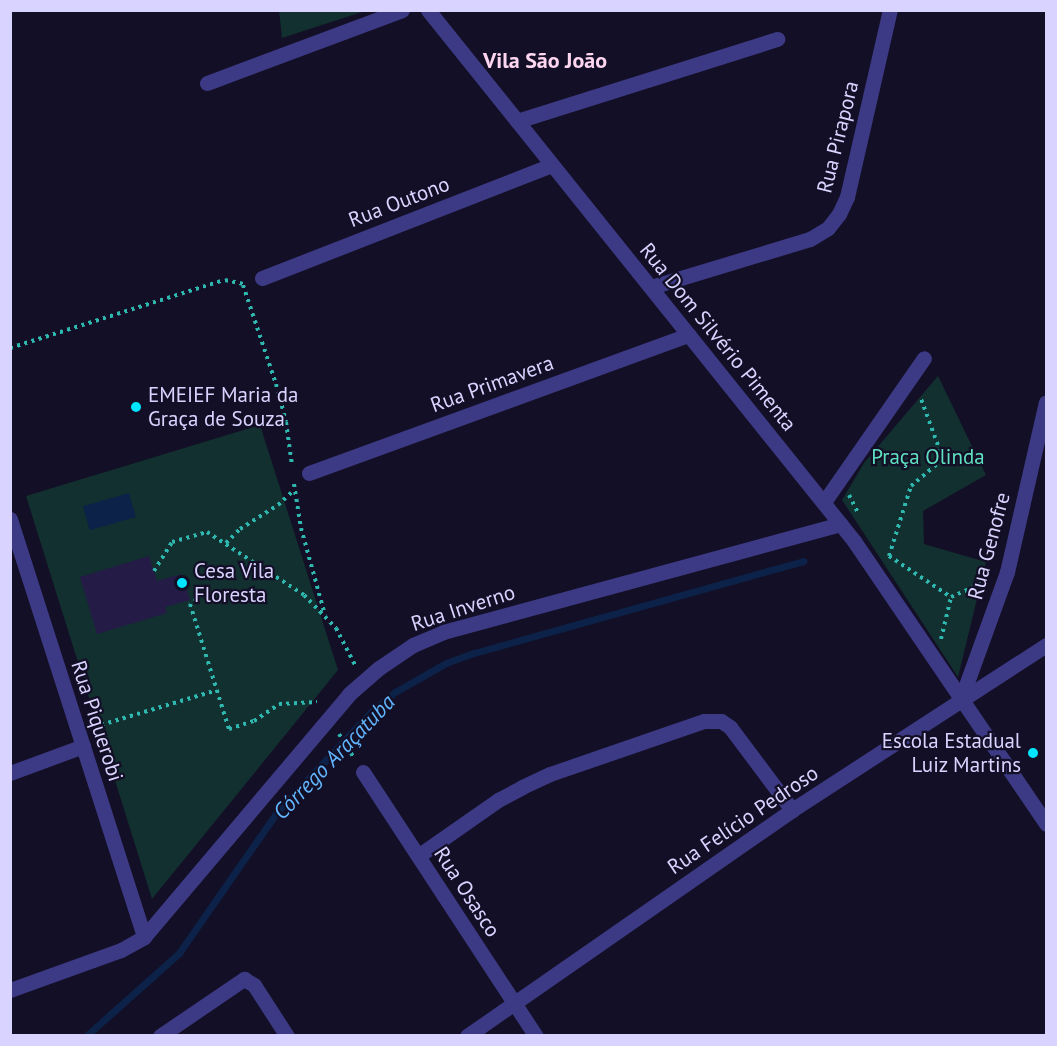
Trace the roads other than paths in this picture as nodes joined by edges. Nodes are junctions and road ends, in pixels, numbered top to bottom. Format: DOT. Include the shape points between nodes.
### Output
graph roads {
  1 [pos="402,10"];
  2 [pos="428,10"];
  3 [pos="890,10"];
  4 [pos="777,39"];
  5 [pos="207,83"];
  6 [pos="517,121"];
  7 [pos="552,165"];
  8 [pos="262,278"];
  9 [pos="651,287"];
  10 [pos="689,335"];
  11 [pos="924,358"];
  12 [pos="1047,402"];
  13 [pos="309,473"];
  14 [pos="824,502"];
  15 [pos="10,519"];
  16 [pos="841,524"];
  17 [pos="17,565"];
  18 [pos="1047,645"];
  19 [pos="961,699"];
  20 [pos="81,739"];
  21 [pos="363,772"];
  22 [pos="10,773"];
  23 [pos="792,810"];
  24 [pos="1047,824"];
  25 [pos="418,856"];
  26 [pos="144,937"];
  27 [pos="10,990"];
  28 [pos="515,1003"];
  29 [pos="160,1035"];
  30 [pos="287,1035"];
  31 [pos="467,1035"];
  32 [pos="536,1035"];
  1 -- 5 [label="street"];
  2 -- 6 [label="street, Rua Dom Silvério Pimenta"];
  3 -- 9 [label="street, Rua Pirapora" via="847,197 828,228 810,239"];
  4 -- 6 [label="street"];
  6 -- 7 [label="street, Rua Dom Silvério Pimenta"];
  7 -- 8 [label="street, Rua Outono"];
  7 -- 9 [label="street, Rua Dom Silvério Pimenta"];
  9 -- 10 [label="street, Rua Dom Silvério Pimenta"];
  10 -- 13 [label="street, Rua Primavera"];
  10 -- 14 [label="street, Rua Dom Silvério Pimenta"];
  11 -- 14 [label="street"];
  12 -- 19 [label="street, Rua Genofre" via="1007,572"];
  14 -- 16 [label="street, Rua Dom Silvério Pimenta"];
  15 -- 17 [label="street, Rua Piquerobi"];
  16 -- 19 [label="street, Rua Dom Silvério Pimenta"];
  16 -- 26 [label="street, Rua Inverno" via="443,632 413,645 349,694"];
  17 -- 20 [label="street, Rua Piquerobi"];
  18 -- 19 [label="street, Rua Felício Pedroso"];
  19 -- 23 [label="street, Rua Felício Pedroso"];
  19 -- 24 [label="street, Rua Dom Silvério Pimenta"];
  20 -- 22 [label="street"];
  20 -- 26 [label="street, Rua Piquerobi"];
  21 -- 25 [label="street, Rua Osasco"];
  23 -- 25 [label="street" via="730,727 721,721 704,721 522,787"];
  23 -- 28 [label="street, Rua Felício Pedroso"];
  25 -- 28 [label="street, Rua Osasco"];
  26 -- 27 [label="street" via="121,950"];
  28 -- 31 [label="street, Rua Felício Pedroso"];
  28 -- 32 [label="street, Rua Osasco"];
  29 -- 30 [label="street" via="244,979 254,985"];
}
